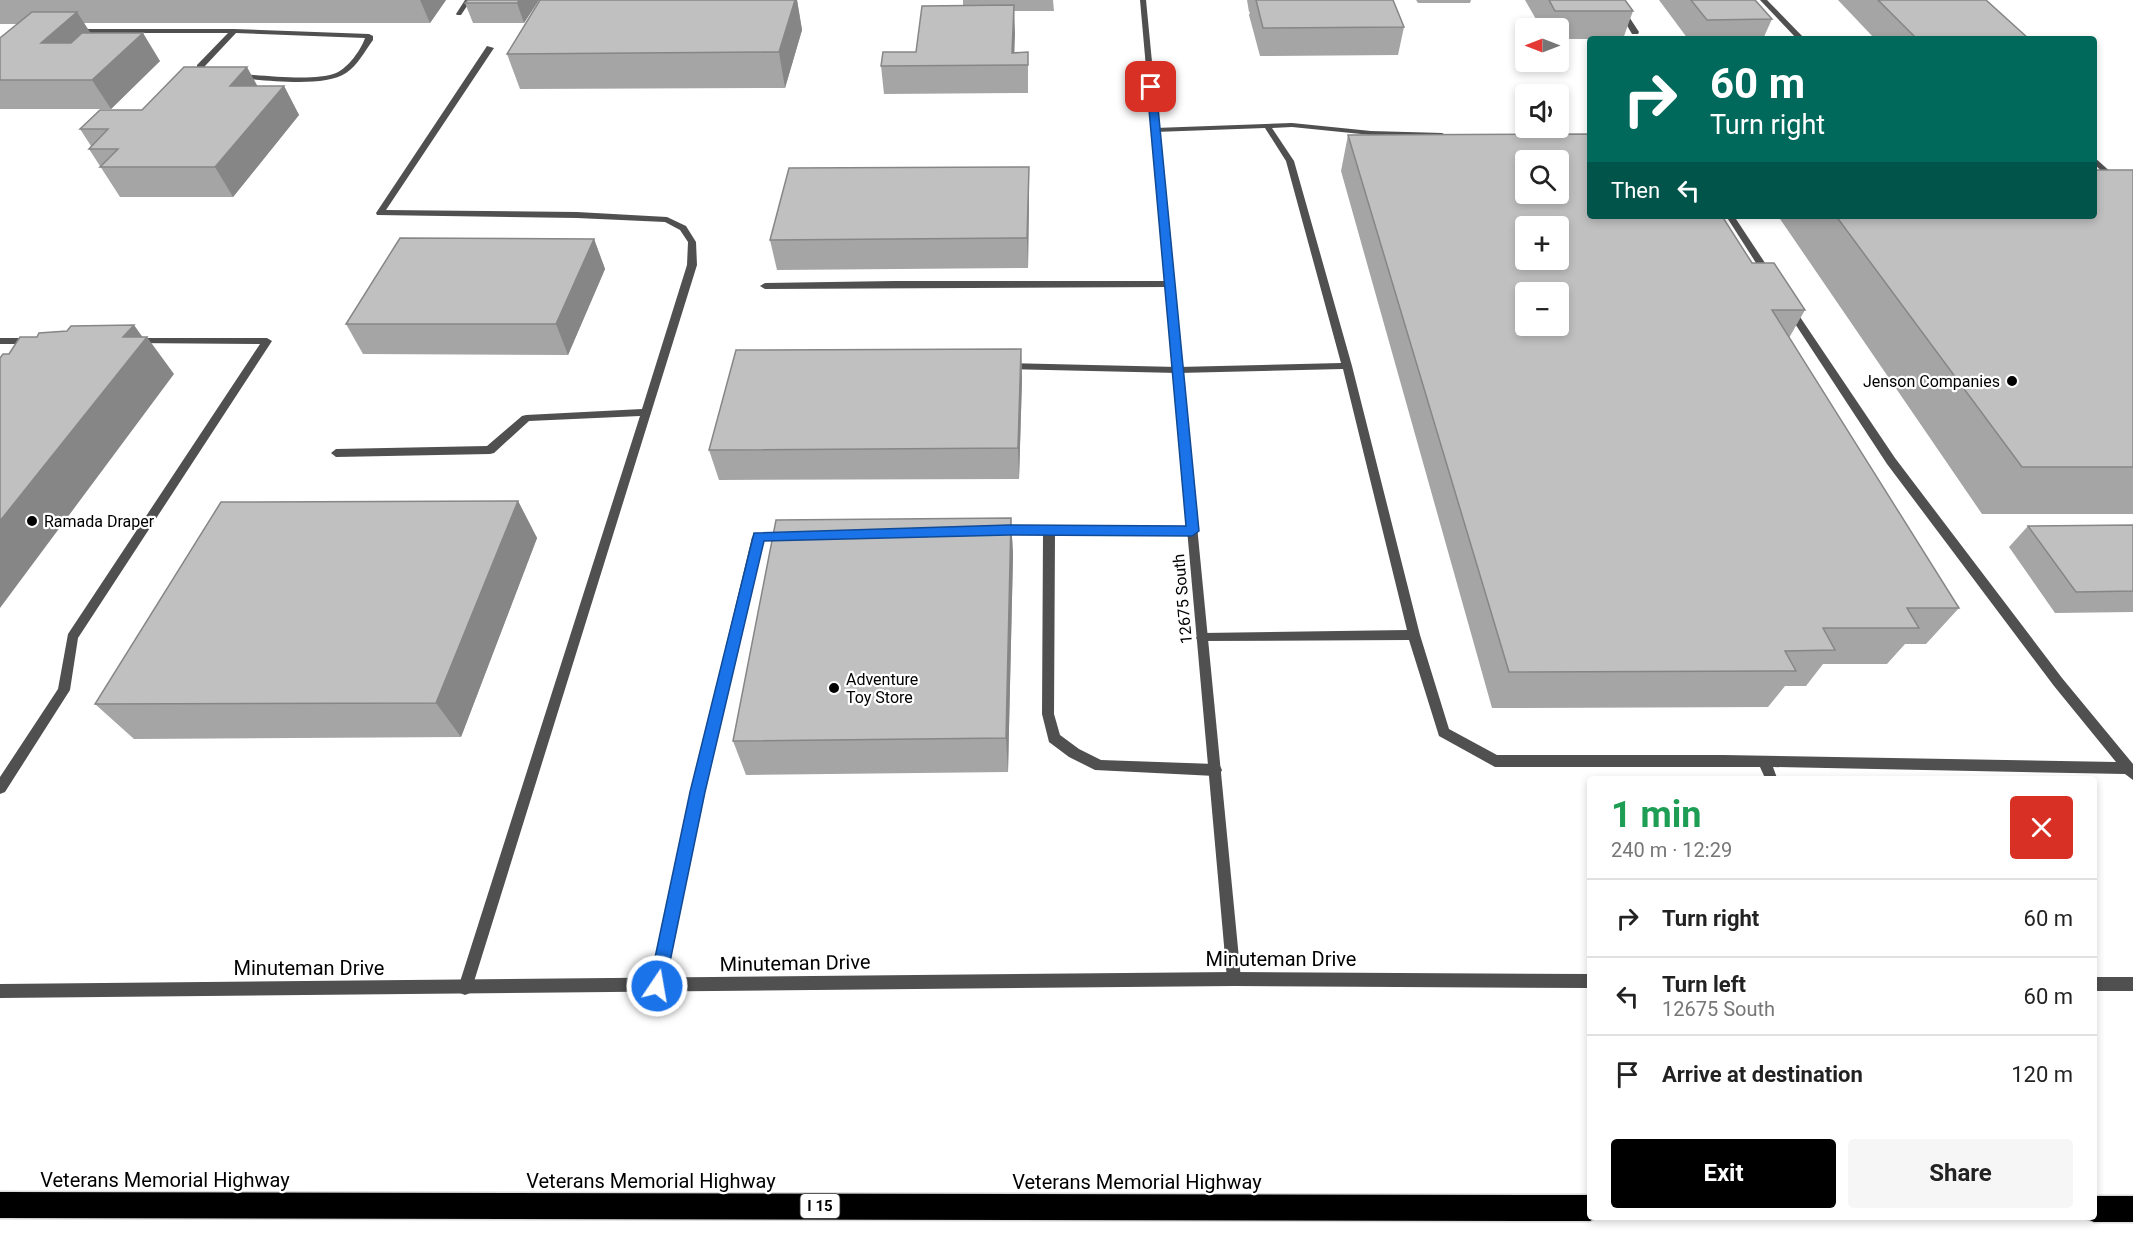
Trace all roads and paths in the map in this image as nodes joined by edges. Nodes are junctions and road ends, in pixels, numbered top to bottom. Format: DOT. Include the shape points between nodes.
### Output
graph roads {
  1 [pos="468,0"];
  2 [pos="1143,0"];
  3 [pos="1615,0"];
  4 [pos="1763,0"];
  5 [pos="459,14"];
  6 [pos="66,31"];
  7 [pos="234,31"];
  8 [pos="1635,32"];
  9 [pos="1798,36"];
  10 [pos="490,48"];
  11 [pos="218,76"];
  12 [pos="229,76"];
  13 [pos="1267,126"];
  14 [pos="1155,130"];
  15 [pos="1452,135"];
  16 [pos="2097,162"];
  17 [pos="2133,197"];
  18 [pos="1732,219"];
  19 [pos="1170,284"];
  20 [pos="765,286"];
  21 [pos="0,341"];
  22 [pos="46,341"];
  23 [pos="116,341"];
  24 [pos="990,366"];
  25 [pos="1347,366"];
  26 [pos="1178,370"];
  27 [pos="646,412"];
  28 [pos="336,453"];
  29 [pos="985,531"];
  30 [pos="1049,531"];
  31 [pos="1192,531"];
  32 [pos="806,536"];
  33 [pos="1414,635"];
  34 [pos="1202,638"];
  35 [pos="1764,762"];
  36 [pos="1215,770"];
  37 [pos="2130,771"];
  38 [pos="1770,776"];
  39 [pos="2133,782"];
  40 [pos="0,788"];
  41 [pos="1234,979"];
  42 [pos="1587,981"];
  43 [pos="2097,984"];
  44 [pos="2133,984"];
  45 [pos="657,986"];
  46 [pos="465,988"];
  47 [pos="0,991"];
  48 [pos="0,1205"];
  49 [pos="1587,1208"];
  50 [pos="2097,1209"];
  51 [pos="2133,1209"];
  1 -- 5 [label="street"];
  2 -- 14 [label="street, 12675 South"];
  3 -- 8 [label="street"];
  4 -- 9 [label="street"];
  6 -- 7 [label="street"];
  7 -- 11 [label="street" via="201,65 200,71"];
  7 -- 12 [label="street" via="369,36 369,40 339,75"];
  10 -- 27 [label="street" via="381,213 577,215 667,220 683,228 692,242 692,265"];
  13 -- 14 [label="street"];
  13 -- 15 [label="street"];
  13 -- 25 [label="street" via="1290,161"];
  14 -- 19 [label="street, 12675 South"];
  16 -- 17 [label="street"];
  18 -- 37 [label="street" via="1891,461"];
  19 -- 20 [label="street"];
  19 -- 26 [label="street, 12675 South"];
  21 -- 22 [label="street"];
  23 -- 40 [label="street" via="267,341 72,637 64,690"];
  24 -- 26 [label="street"];
  25 -- 26 [label="street"];
  25 -- 33 [label="street"];
  26 -- 31 [label="street, 12675 South"];
  27 -- 28 [label="street" via="526,418 490,450"];
  27 -- 46 [label="street"];
  29 -- 30 [label="street"];
  30 -- 31 [label="street"];
  30 -- 36 [label="street" via="1048,714 1054,738 1100,766"];
  31 -- 34 [label="street, 12675 South"];
  32 -- 45 [label="street" via="758,537"];
  33 -- 34 [label="street"];
  33 -- 35 [label="street" via="1444,732 1495,760"];
  34 -- 36 [label="street, 12675 South"];
  35 -- 37 [label="street"];
  35 -- 38 [label="street"];
  36 -- 41 [label="street, 12675 South"];
  37 -- 39 [label="street"];
  41 -- 42 [label="street, Minuteman Drive"];
  41 -- 45 [label="street, Minuteman Drive"];
  43 -- 44 [label="street"];
  45 -- 46 [label="street, Minuteman Drive"];
  46 -- 47 [label="street, Minuteman Drive"];
  48 -- 49 [label="highway, Veterans Memorial Highway / I 15"];
  50 -- 51 [label="highway"];
}
